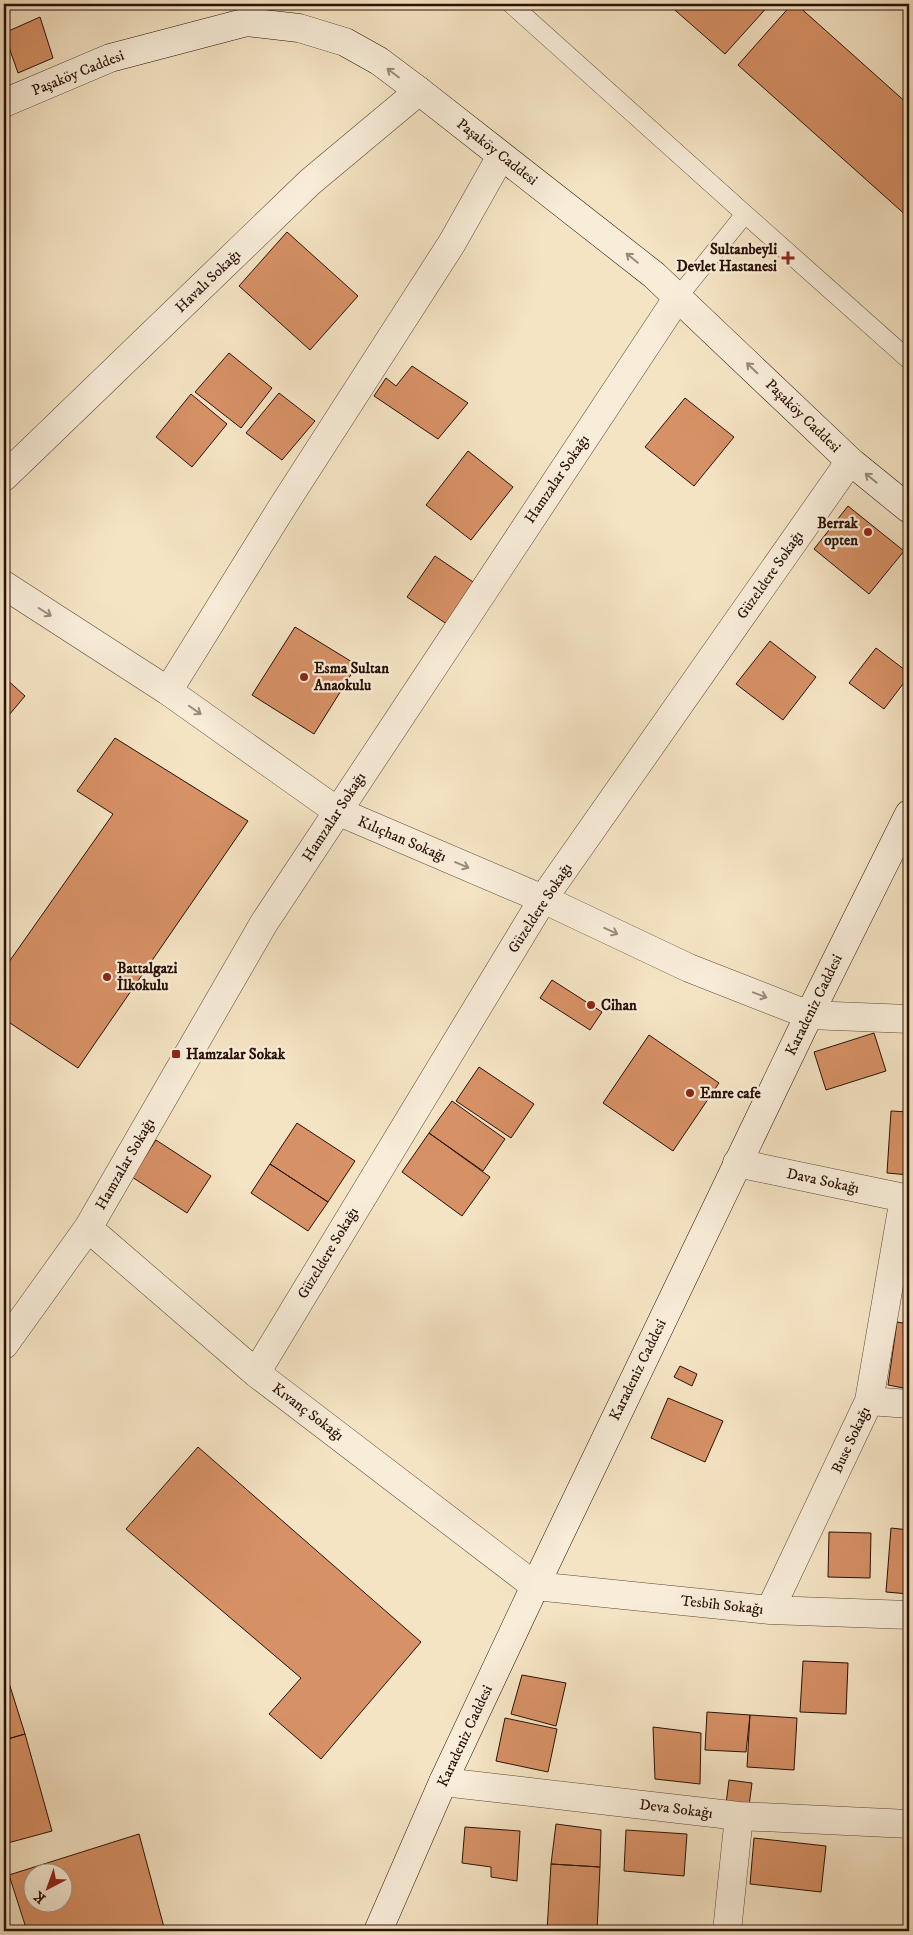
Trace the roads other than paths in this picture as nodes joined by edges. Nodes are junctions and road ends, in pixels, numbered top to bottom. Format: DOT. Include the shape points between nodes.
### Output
graph roads {
  1 [pos="511,4"];
  2 [pos="419,91"];
  3 [pos="4,103"];
  4 [pos="501,156"];
  5 [pos="746,214"];
  6 [pos="678,297"];
  7 [pos="909,360"];
  8 [pos="850,461"];
  9 [pos="4,477"];
  10 [pos="909,509"];
  11 [pos="4,585"];
  12 [pos="168,691"];
  13 [pos="337,811"];
  14 [pos="909,814"];
  15 [pos="543,899"];
  16 [pos="809,1015"];
  17 [pos="909,1019"];
  18 [pos="737,1164"];
  19 [pos="906,1198"];
  20 [pos="88,1228"];
  21 [pos="4,1345"];
  22 [pos="256,1372"];
  23 [pos="870,1401"];
  24 [pos="909,1404"];
  25 [pos="535,1586"];
  26 [pos="770,1610"];
  27 [pos="909,1615"];
  28 [pos="443,1782"];
  29 [pos="739,1816"];
  30 [pos="909,1824"];
  31 [pos="378,1931"];
  32 [pos="727,1931"];
  1 -- 5 [label="lane"];
  2 -- 3 [label="street, Paşaköy Caddesi, one-way" via="345,42 299,28 248,22 110,58"];
  2 -- 4 [label="street, Paşaköy Caddesi"];
  2 -- 9 [label="street, Havalı Sokağı" via="310,182"];
  6 -- 4 [label="street, Paşaköy Caddesi, one-way" via="588,222"];
  4 -- 12 [label="street" via="452,243"];
  5 -- 6 [label="lane"];
  5 -- 7 [label="lane"];
  8 -- 6 [label="street, Paşaköy Caddesi, one-way"];
  6 -- 13 [label="street, Hamzalar Sokağı"];
  10 -- 8 [label="street, Paşaköy Caddesi, one-way"];
  8 -- 15 [label="street, Güzeldere Sokağı"];
  11 -- 12 [label="street, Kılıçhan Sokağı, one-way"];
  12 -- 13 [label="street, Kılıçhan Sokağı, one-way"];
  13 -- 15 [label="street, Kılıçhan Sokağı, one-way"];
  13 -- 20 [label="street, Hamzalar Sokağı" via="264,923"];
  14 -- 16 [label="street, Karadeniz Caddesi"];
  15 -- 16 [label="street, Kılıçhan Sokağı, one-way" via="689,968"];
  15 -- 22 [label="street, Güzeldere Sokağı"];
  16 -- 17 [label="street, Kılıçhan Sokağı"];
  16 -- 18 [label="street, Karadeniz Caddesi"];
  18 -- 19 [label="street, Dava Sokağı"];
  18 -- 25 [label="street, Karadeniz Caddesi"];
  19 -- 23 [label="street, Buse Sokağı"];
  20 -- 21 [label="street, Hamzalar Sokağı"];
  20 -- 22 [label="street, Kıvanç Sokağı"];
  22 -- 25 [label="street, Kıvanç Sokağı"];
  23 -- 24 [label="street"];
  23 -- 26 [label="street, Buse Sokağı"];
  25 -- 26 [label="street, Tesbih Sokağı"];
  25 -- 28 [label="street, Karadeniz Caddesi"];
  26 -- 27 [label="street, Tesbih Sokağı"];
  28 -- 29 [label="street, Deva Sokağı"];
  28 -- 31 [label="street, Karadeniz Caddesi"];
  29 -- 30 [label="street, Deva Sokağı"];
  29 -- 32 [label="street"];
}
